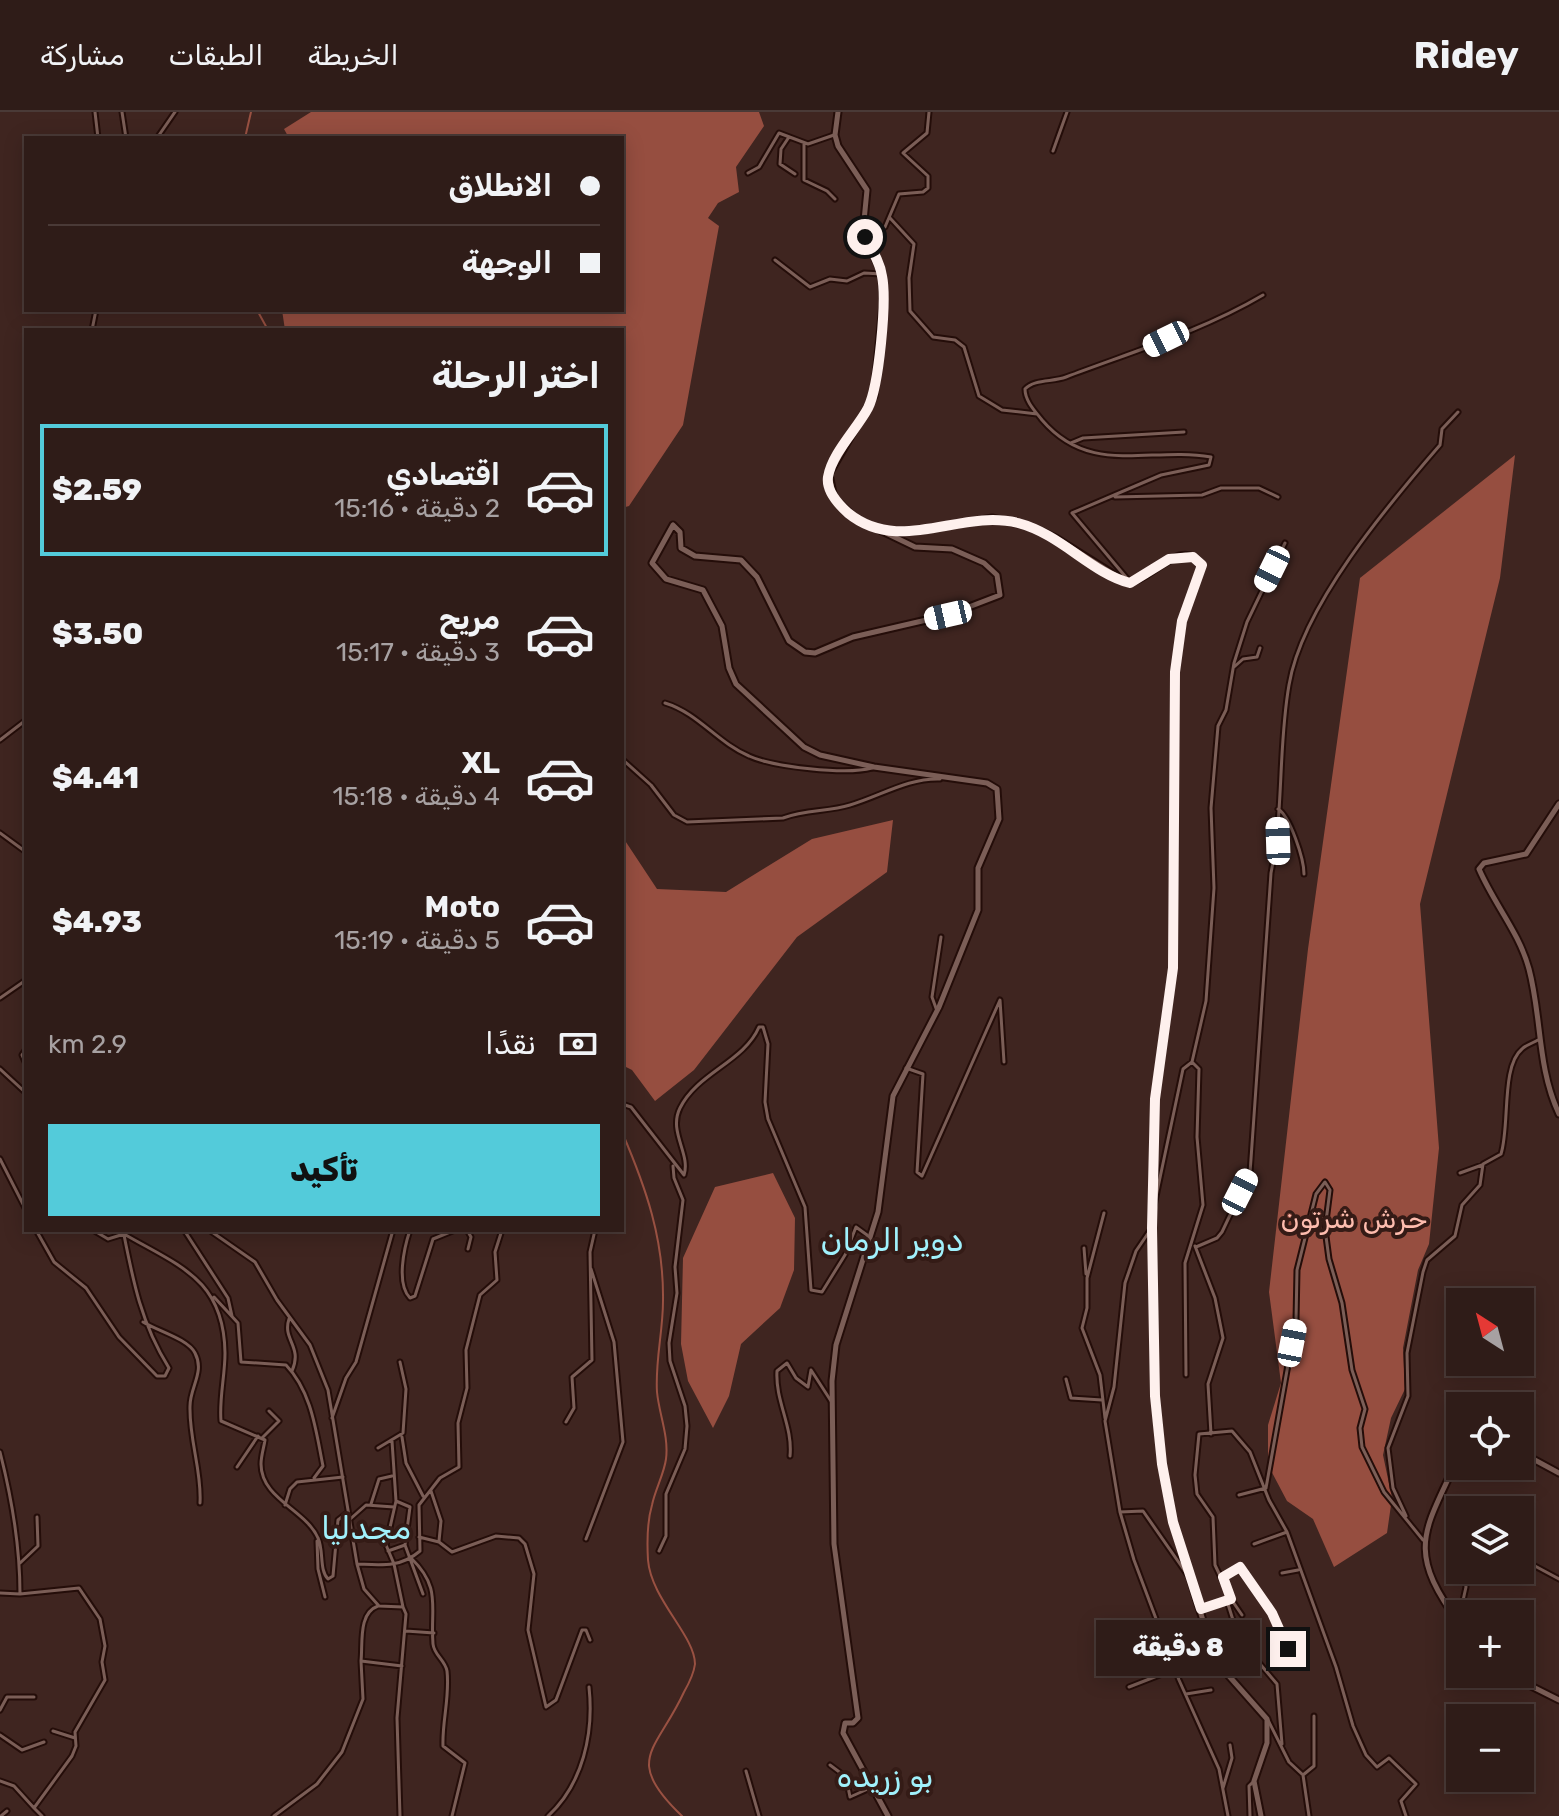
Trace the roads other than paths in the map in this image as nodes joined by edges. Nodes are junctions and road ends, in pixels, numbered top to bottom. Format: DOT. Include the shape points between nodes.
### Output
graph roads {
  1 [pos="95,112"];
  2 [pos="122,112"];
  3 [pos="175,112"];
  4 [pos="838,112"];
  5 [pos="929,112"];
  6 [pos="1067,112"];
  7 [pos="835,135"];
  8 [pos="98,136"];
  9 [pos="126,136"];
  10 [pos="158,136"];
  11 [pos="789,137"];
  12 [pos="804,144"];
  13 [pos="1053,151"];
  14 [pos="748,173"];
  15 [pos="795,174"];
  16 [pos="835,199"];
  17 [pos="890,218"];
  18 [pos="865,237"];
  19 [pos="775,260"];
  20 [pos="882,274"];
  21 [pos="1263,295"];
  22 [pos="1458,412"];
  23 [pos="1037,414"];
  24 [pos="1184,432"];
  25 [pos="1071,443"];
  26 [pos="1115,497"];
  27 [pos="1278,497"];
  28 [pos="886,533"];
  29 [pos="1285,543"];
  30 [pos="1130,583"];
  31 [pos="1260,648"];
  32 [pos="1234,667"];
  33 [pos="665,703"];
  34 [pos="24,722"];
  35 [pos="0,740"];
  36 [pos="624,761"];
  37 [pos="874,767"];
  38 [pos="940,779"];
  39 [pos="1559,804"];
  40 [pos="1278,809"];
  41 [pos="0,833"];
  42 [pos="24,851"];
  43 [pos="1304,874"];
  44 [pos="941,937"];
  45 [pos="24,981"];
  46 [pos="0,998"];
  47 [pos="937,1011"];
  48 [pos="1538,1040"];
  49 [pos="1004,1062"];
  50 [pos="1192,1062"];
  51 [pos="906,1068"];
  52 [pos="0,1069"];
  53 [pos="24,1091"];
  54 [pos="624,1105"];
  55 [pos="1559,1114"];
  56 [pos="0,1159"];
  57 [pos="1483,1164"];
  58 [pos="673,1166"];
  59 [pos="1460,1173"];
  60 [pos="24,1206"];
  61 [pos="1154,1208"];
  62 [pos="1104,1213"];
  63 [pos="1152,1228"];
  64 [pos="37,1232"];
  65 [pos="96,1232"];
  66 [pos="124,1232"];
  67 [pos="185,1232"];
  68 [pos="212,1232"];
  69 [pos="392,1232"];
  70 [pos="410,1232"];
  71 [pos="450,1232"];
  72 [pos="468,1232"];
  73 [pos="501,1232"];
  74 [pos="595,1232"];
  75 [pos="1194,1245"];
  76 [pos="870,1246"];
  77 [pos="1084,1248"];
  78 [pos="468,1249"];
  79 [pos="591,1269"];
  80 [pos="1087,1278"];
  81 [pos="214,1297"];
  82 [pos="232,1316"];
  83 [pos="289,1319"];
  84 [pos="143,1322"];
  85 [pos="400,1362"];
  86 [pos="292,1371"];
  87 [pos="1186,1375"];
  88 [pos="1066,1379"];
  89 [pos="1102,1400"];
  90 [pos="832,1405"];
  91 [pos="269,1411"];
  92 [pos="332,1418"];
  93 [pos="1105,1421"];
  94 [pos="566,1422"];
  95 [pos="1211,1434"];
  96 [pos="260,1437"];
  97 [pos="402,1437"];
  98 [pos="392,1441"];
  99 [pos="378,1448"];
  100 [pos="0,1452"];
  101 [pos="790,1456"];
  102 [pos="1534,1460"];
  103 [pos="237,1467"];
  104 [pos="1559,1473"];
  105 [pos="394,1475"];
  106 [pos="343,1477"];
  107 [pos="314,1478"];
  108 [pos="1446,1480"];
  109 [pos="1266,1488"];
  110 [pos="431,1491"];
  111 [pos="1239,1495"];
  112 [pos="424,1497"];
  113 [pos="396,1501"];
  114 [pos="200,1503"];
  115 [pos="371,1504"];
  116 [pos="285,1505"];
  117 [pos="394,1507"];
  118 [pos="1120,1512"];
  119 [pos="347,1513"];
  120 [pos="37,1517"];
  121 [pos="348,1521"];
  122 [pos="1409,1523"];
  123 [pos="1287,1532"];
  124 [pos="317,1537"];
  125 [pos="419,1537"];
  126 [pos="586,1539"];
  127 [pos="1423,1540"];
  128 [pos="439,1542"];
  129 [pos="1254,1544"];
  130 [pos="405,1545"];
  131 [pos="388,1551"];
  132 [pos="659,1551"];
  133 [pos="411,1558"];
  134 [pos="19,1564"];
  135 [pos="357,1564"];
  136 [pos="394,1564"];
  137 [pos="1534,1566"];
  138 [pos="1298,1570"];
  139 [pos="1282,1573"];
  140 [pos="1223,1577"];
  141 [pos="1191,1579"];
  142 [pos="1559,1579"];
  143 [pos="0,1593"];
  144 [pos="20,1594"];
  145 [pos="423,1594"];
  146 [pos="325,1597"];
  147 [pos="1229,1600"];
  148 [pos="1446,1600"];
  149 [pos="379,1606"];
  150 [pos="403,1607"];
  151 [pos="1201,1609"];
  152 [pos="1242,1615"];
  153 [pos="406,1631"];
  154 [pos="435,1633"];
  155 [pos="590,1640"];
  156 [pos="361,1661"];
  157 [pos="402,1666"];
  158 [pos="1305,1667"];
  159 [pos="1175,1669"];
  160 [pos="589,1687"];
  161 [pos="1129,1687"];
  162 [pos="1534,1688"];
  163 [pos="1211,1690"];
  164 [pos="1186,1694"];
  165 [pos="34,1697"];
  166 [pos="1559,1700"];
  167 [pos="0,1710"];
  168 [pos="1314,1716"];
  169 [pos="1267,1719"];
  170 [pos="53,1731"];
  171 [pos="0,1735"];
  172 [pos="75,1738"];
  173 [pos="44,1742"];
  174 [pos="1282,1744"];
  175 [pos="1230,1745"];
  176 [pos="830,1765"];
  177 [pos="746,1771"];
  178 [pos="1303,1775"];
  179 [pos="0,1781"];
  180 [pos="1254,1781"];
  181 [pos="874,1787"];
  182 [pos="1223,1790"];
  183 [pos="34,1808"];
  184 [pos="7,1811"];
  185 [pos="1,1816"];
  186 [pos="42,1816"];
  187 [pos="274,1816"];
  188 [pos="400,1816"];
  189 [pos="452,1816"];
  190 [pos="548,1816"];
  191 [pos="759,1816"];
  192 [pos="888,1816"];
  193 [pos="1228,1816"];
  194 [pos="1250,1816"];
  195 [pos="1261,1816"];
  196 [pos="1309,1816"];
  197 [pos="1406,1816"];
  1 -- 8 [label="street"];
  2 -- 9 [label="street"];
  3 -- 10 [label="street"];
  4 -- 7 [label="street"];
  5 -- 17 [label="street" via="927,133 903,153 923,170 929,184 923,192 899,194"];
  6 -- 13 [label="street"];
  7 -- 12 [label="street"];
  7 -- 18 [label="street" via="867,190"];
  11 -- 12 [label="street"];
  11 -- 14 [label="street" via="776,134 759,167"];
  11 -- 15 [label="street" via="780,164"];
  12 -- 16 [label="street" via="804,180"];
  17 -- 18 [label="street" via="883,230"];
  17 -- 23 [label="street" via="914,244 909,289 914,318 933,337 964,347 980,397 1002,410"];
  18 -- 20 [label="street"];
  19 -- 20 [label="street" via="810,287 830,279"];
  20 -- 28 [label="street" via="874,396 828,480 844,509"];
  21 -- 23 [label="street" via="1229,315 1149,347 1027,386 1026,398"];
  22 -- 40 [label="street" via="1442,429 1440,445 1365,535 1302,642 1288,687"];
  23 -- 25 [label="street"];
  24 -- 25 [label="street"];
  25 -- 26 [label="street" via="1105,457 1211,457 1209,465 1161,475"];
  26 -- 27 [label="street" via="1209,495 1221,488 1259,488"];
  26 -- 30 [label="street" via="1072,513"];
  28 -- 30 [label="street" via="1002,519 1043,531"];
  28 -- 37 [label="street" via="915,547 952,549 984,563 997,575 998,598 811,653 789,641 757,577 741,560 688,555 673,525 652,563 666,579 703,590 722,626 736,684 775,722 814,753"];
  29 -- 32 [label="street" via="1247,622"];
  30 -- 61 [label="street" via="1176,557 1193,557 1202,565 1182,621 1175,672 1173,968 1155,1099"];
  31 -- 32 [label="street" via="1257,657"];
  32 -- 50 [label="street" via="1218,726 1206,1001"];
  33 -- 37 [label="street" via="687,712 751,757 828,770"];
  34 -- 35 [label="street"];
  36 -- 38 [label="street" via="676,818 692,822 783,818 848,806 908,782"];
  37 -- 38 [label="street"];
  38 -- 47 [label="street" via="987,783 997,789 1000,803 999,819 978,868 978,910"];
  39 -- 48 [label="street" via="1526,854 1484,863 1479,869 1523,950 1534,989"];
  40 -- 43 [label="street" via="1288,817 1304,859"];
  40 -- 75 [label="street" via="1250,1173 1222,1232"];
  41 -- 42 [label="street"];
  44 -- 47 [label="street" via="932,997"];
  45 -- 46 [label="street"];
  47 -- 51 [label="street"];
  48 -- 55 [label="street"];
  48 -- 57 [label="street" via="1514,1060 1506,1139 1499,1157"];
  49 -- 51 [label="street" via="1000,1000 922,1176 917,1172 917,1116 923,1074"];
  50 -- 61 [label="street" via="1183,1069"];
  50 -- 75 [label="street" via="1199,1069 1203,1205"];
  51 -- 76 [label="street" via="893,1096"];
  52 -- 53 [label="street"];
  54 -- 58 [label="street" via="631,1107"];
  56 -- 60 [label="street"];
  57 -- 59 [label="street"];
  57 -- 122 [label="street" via="1480,1185 1462,1205 1455,1236 1427,1260 1417,1296 1407,1353 1408,1396 1388,1448 1393,1488"];
  58 -- 76 [label="street" via="680,1175 686,1173 675,1121 681,1105 763,1027 768,1044 768,1119 805,1207 811,1290 822,1292 856,1227 867,1235"];
  58 -- 132 [label="street" via="683,1200 669,1343 687,1426 685,1449 666,1494 666,1536"];
  61 -- 63 [label="street"];
  62 -- 80 [label="street"];
  63 -- 93 [label="street" via="1136,1251 1125,1283 1114,1387"];
  63 -- 141 [label="street" via="1155,1396 1162,1464"];
  64 -- 84 [label="street" via="54,1262 86,1288 119,1337 157,1376 165,1376 169,1368"];
  65 -- 66 [label="street" via="108,1239"];
  66 -- 81 [label="street" via="199,1277"];
  66 -- 84 [label="street"];
  67 -- 82 [label="street" via="228,1298"];
  68 -- 83 [label="street" via="255,1262"];
  69 -- 92 [label="street" via="356,1362"];
  70 -- 71 [label="street" via="403,1279 410,1298 433,1239"];
  72 -- 78 [label="street"];
  73 -- 110 [label="street" via="495,1252 497,1280 480,1295 466,1350 467,1388 458,1423 460,1463"];
  74 -- 79 [label="street"];
  75 -- 87 [label="street" via="1185,1263"];
  75 -- 95 [label="street" via="1215,1298 1223,1338 1208,1384"];
  76 -- 90 [label="street" via="836,1345"];
  77 -- 80 [label="street"];
  79 -- 94 [label="street" via="592,1360 572,1377 574,1408"];
  79 -- 126 [label="street" via="614,1342 615,1381 625,1427"];
  80 -- 89 [label="street" via="1083,1335 1097,1367"];
  81 -- 82 [label="street"];
  81 -- 96 [label="street" via="225,1348 221,1421"];
  82 -- 86 [label="street" via="238,1323 241,1362 286,1365"];
  83 -- 86 [label="street" via="287,1332 297,1352"];
  83 -- 92 [label="street" via="310,1345 328,1390"];
  84 -- 114 [label="street" via="190,1345 197,1355 199,1374 190,1412"];
  85 -- 97 [label="street" via="406,1389"];
  86 -- 107 [label="street" via="312,1409 319,1440 323,1466"];
  88 -- 89 [label="street" via="1071,1398"];
  89 -- 93 [label="street"];
  90 -- 101 [label="street" via="811,1370 808,1387 787,1363 777,1371 777,1394 791,1435"];
  90 -- 181 [label="street" via="835,1554 858,1718 845,1723 843,1733"];
  91 -- 96 [label="street" via="279,1421"];
  92 -- 106 [label="street"];
  93 -- 118 [label="street"];
  95 -- 109 [label="street" via="1237,1434"];
  95 -- 140 [label="street" via="1199,1434 1197,1439 1196,1485 1213,1517 1215,1565"];
  96 -- 103 [label="street"];
  96 -- 116 [label="street" via="265,1442 262,1470"];
  97 -- 98 [label="street"];
  97 -- 112 [label="street" via="406,1463"];
  98 -- 99 [label="street"];
  98 -- 105 [label="street"];
  100 -- 134 [label="street"];
  102 -- 104 [label="street"];
  105 -- 113 [label="street"];
  105 -- 115 [label="street" via="379,1479"];
  106 -- 107 [label="street"];
  106 -- 119 [label="street"];
  107 -- 116 [label="street" via="293,1485"];
  108 -- 127 [label="street"];
  109 -- 111 [label="street"];
  109 -- 122 [label="street" via="1296,1320 1297,1270 1316,1194 1325,1182 1330,1190 1325,1229 1329,1259 1365,1409 1362,1447 1376,1480"];
  109 -- 123 [label="street"];
  110 -- 112 [label="street"];
  110 -- 128 [label="street" via="441,1521"];
  112 -- 125 [label="street" via="416,1516"];
  113 -- 117 [label="street"];
  113 -- 130 [label="street" via="410,1507"];
  115 -- 117 [label="street"];
  115 -- 121 [label="street"];
  116 -- 124 [label="street"];
  117 -- 131 [label="street"];
  118 -- 141 [label="street" via="1143,1511"];
  118 -- 159 [label="street"];
  119 -- 121 [label="street"];
  119 -- 124 [label="street" via="338,1520 331,1579 323,1572"];
  120 -- 134 [label="street" via="38,1546"];
  121 -- 135 [label="street"];
  122 -- 127 [label="street"];
  123 -- 129 [label="street"];
  123 -- 138 [label="street"];
  124 -- 146 [label="street"];
  125 -- 128 [label="street"];
  125 -- 133 [label="street" via="420,1551"];
  127 -- 148 [label="street"];
  128 -- 155 [label="street" via="452,1552 496,1536 519,1538 525,1544 534,1574 528,1630 546,1707 556,1700 582,1630"];
  130 -- 131 [label="street"];
  130 -- 133 [label="street"];
  131 -- 136 [label="street"];
  133 -- 136 [label="street"];
  133 -- 145 [label="street"];
  133 -- 154 [label="street" via="432,1586"];
  134 -- 144 [label="street"];
  135 -- 136 [label="street"];
  135 -- 149 [label="street" via="364,1589"];
  136 -- 150 [label="street"];
  137 -- 142 [label="street"];
  138 -- 139 [label="street"];
  138 -- 197 [label="street" via="1359,1742 1377,1767 1389,1758 1416,1784 1401,1801"];
  140 -- 147 [label="street"];
  140 -- 158 [label="street" via="1242,1570 1272,1613 1288,1649"];
  141 -- 151 [label="street"];
  143 -- 144 [label="street"];
  144 -- 172 [label="street" via="75,1586 98,1616 105,1682"];
  147 -- 151 [label="street"];
  147 -- 152 [label="street"];
  147 -- 174 [label="street" via="1239,1639 1277,1684"];
  149 -- 150 [label="street"];
  149 -- 156 [label="street" via="365,1620"];
  150 -- 153 [label="street"];
  151 -- 169 [label="street" via="1216,1659"];
  153 -- 154 [label="street"];
  153 -- 157 [label="street"];
  154 -- 189 [label="street" via="435,1649 445,1662 448,1681 443,1746 465,1763"];
  156 -- 157 [label="street"];
  156 -- 187 [label="street" via="363,1699 342,1752 317,1784"];
  157 -- 188 [label="street" via="397,1718"];
  159 -- 161 [label="street"];
  159 -- 164 [label="street"];
  160 -- 190 [label="street" via="590,1728 582,1764 572,1788"];
  162 -- 166 [label="street"];
  163 -- 164 [label="street"];
  164 -- 182 [label="street"];
  165 -- 167 [label="street" via="7,1697"];
  168 -- 178 [label="street" via="1314,1766"];
  169 -- 174 [label="street"];
  169 -- 180 [label="street" via="1267,1743"];
  170 -- 172 [label="street"];
  171 -- 173 [label="street" via="22,1750"];
  172 -- 183 [label="street" via="66,1766"];
  174 -- 178 [label="street" via="1289,1762"];
  175 -- 182 [label="street"];
  176 -- 181 [label="street" via="846,1777 850,1797"];
  177 -- 191 [label="street"];
  178 -- 196 [label="street"];
  179 -- 183 [label="street" via="14,1786"];
  180 -- 194 [label="street" via="1249,1786"];
  180 -- 195 [label="street"];
  181 -- 192 [label="street"];
  182 -- 193 [label="street"];
  183 -- 186 [label="street"];
  184 -- 185 [label="street"];
}
